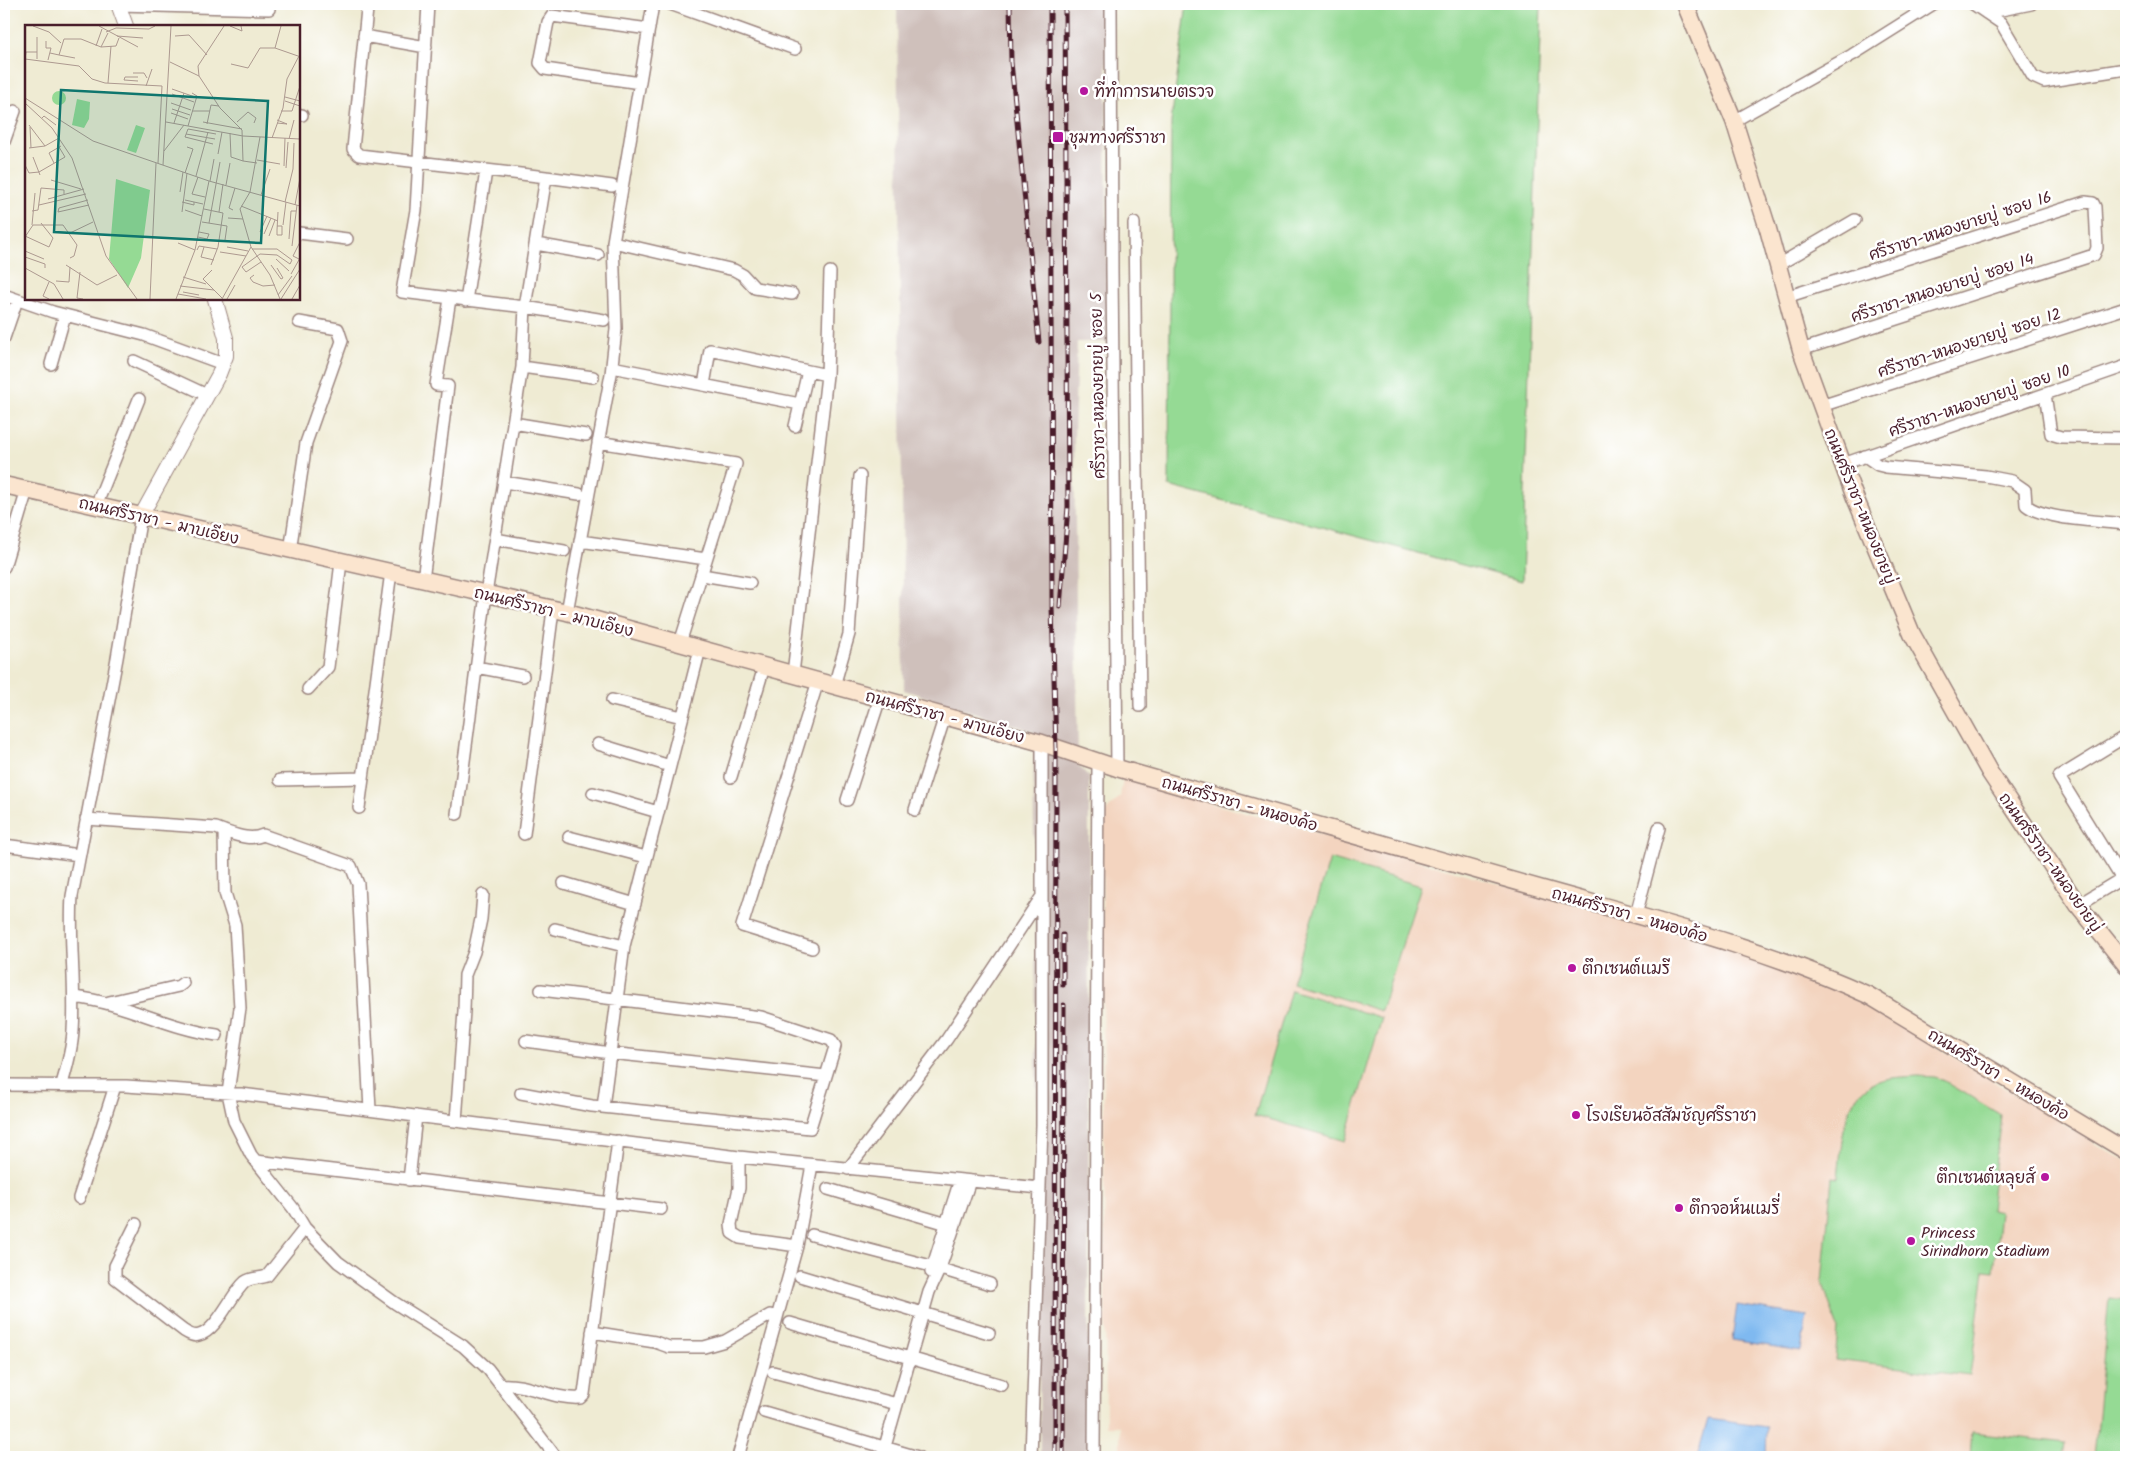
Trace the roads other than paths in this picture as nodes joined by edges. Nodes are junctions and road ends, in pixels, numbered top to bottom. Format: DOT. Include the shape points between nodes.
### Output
graph roads {
  1 [pos="118,4"];
  2 [pos="428,4"];
  3 [pos="653,4"];
  4 [pos="670,4"];
  5 [pos="1111,4"];
  6 [pos="1685,4"];
  7 [pos="1933,4"];
  8 [pos="1973,4"];
  9 [pos="2031,4"];
  10 [pos="270,9"];
  11 [pos="367,9"];
  12 [pos="1986,13"];
  13 [pos="126,25"];
  14 [pos="649,29"];
  15 [pos="364,36"];
  16 [pos="426,47"];
  17 [pos="795,49"];
  18 [pos="2126,69"];
  19 [pos="640,83"];
  20 [pos="15,111"];
  21 [pos="1734,120"];
  22 [pos="4,142"];
  23 [pos="420,162"];
  24 [pos="486,171"];
  25 [pos="546,177"];
  26 [pos="612,186"];
  27 [pos="1855,220"];
  28 [pos="1134,224"];
  29 [pos="300,233"];
  30 [pos="347,238"];
  31 [pos="614,242"];
  32 [pos="536,244"];
  33 [pos="598,254"];
  34 [pos="2094,255"];
  35 [pos="1778,265"];
  36 [pos="830,272"];
  37 [pos="792,294"];
  38 [pos="4,295"];
  39 [pos="1786,297"];
  40 [pos="450,298"];
  41 [pos="17,300"];
  42 [pos="215,300"];
  43 [pos="466,301"];
  44 [pos="525,307"];
  45 [pos="2126,308"];
  46 [pos="65,315"];
  47 [pos="604,320"];
  48 [pos="299,322"];
  49 [pos="4,338"];
  50 [pos="1801,350"];
  51 [pos="134,361"];
  52 [pos="51,364"];
  53 [pos="223,364"];
  54 [pos="2126,366"];
  55 [pos="522,367"];
  56 [pos="612,367"];
  57 [pos="808,371"];
  58 [pos="827,375"];
  59 [pos="593,377"];
  60 [pos="704,385"];
  61 [pos="2045,394"];
  62 [pos="207,395"];
  63 [pos="139,399"];
  64 [pos="800,404"];
  65 [pos="1821,406"];
  66 [pos="513,423"];
  67 [pos="796,426"];
  68 [pos="586,435"];
  69 [pos="2126,438"];
  70 [pos="598,442"];
  71 [pos="1865,456"];
  72 [pos="1843,464"];
  73 [pos="860,476"];
  74 [pos="504,482"];
  75 [pos="4,485"];
  76 [pos="27,490"];
  77 [pos="579,494"];
  78 [pos="96,506"];
  79 [pos="141,516"];
  80 [pos="2126,524"];
  81 [pos="495,539"];
  82 [pos="580,541"];
  83 [pos="290,551"];
  84 [pos="564,551"];
  85 [pos="1115,552"];
  86 [pos="1137,554"];
  87 [pos="706,559"];
  88 [pos="342,562"];
  89 [pos="4,567"];
  90 [pos="391,572"];
  91 [pos="702,575"];
  92 [pos="423,580"];
  93 [pos="750,584"];
  94 [pos="486,594"];
  95 [pos="560,611"];
  96 [pos="680,643"];
  97 [pos="700,649"];
  98 [pos="476,667"];
  99 [pos="764,667"];
  100 [pos="793,674"];
  101 [pos="523,676"];
  102 [pos="818,681"];
  103 [pos="834,686"];
  104 [pos="308,689"];
  105 [pos="880,698"];
  106 [pos="612,700"];
  107 [pos="1140,706"];
  108 [pos="945,716"];
  109 [pos="682,717"];
  110 [pos="2126,736"];
  111 [pos="1042,743"];
  112 [pos="598,744"];
  113 [pos="1098,762"];
  114 [pos="670,766"];
  115 [pos="1117,768"];
  116 [pos="731,777"];
  117 [pos="363,778"];
  118 [pos="280,780"];
  119 [pos="593,793"];
  120 [pos="847,800"];
  121 [pos="359,808"];
  122 [pos="915,810"];
  123 [pos="658,812"];
  124 [pos="457,814"];
  125 [pos="86,819"];
  126 [pos="1659,828"];
  127 [pos="224,831"];
  128 [pos="524,834"];
  129 [pos="569,837"];
  130 [pos="4,845"];
  131 [pos="79,855"];
  132 [pos="646,857"];
  133 [pos="2124,878"];
  134 [pos="564,883"];
  135 [pos="483,895"];
  136 [pos="1042,896"];
  137 [pos="635,904"];
  138 [pos="2078,905"];
  139 [pos="1636,915"];
  140 [pos="555,929"];
  141 [pos="624,946"];
  142 [pos="812,948"];
  143 [pos="2122,960"];
  144 [pos="182,983"];
  145 [pos="541,990"];
  146 [pos="74,997"];
  147 [pos="617,1000"];
  148 [pos="108,1002"];
  149 [pos="217,1036"];
  150 [pos="526,1041"];
  151 [pos="610,1053"];
  152 [pos="826,1076"];
  153 [pos="62,1084"];
  154 [pos="4,1085"];
  155 [pos="115,1086"];
  156 [pos="228,1093"];
  157 [pos="521,1093"];
  158 [pos="603,1107"];
  159 [pos="370,1110"];
  160 [pos="416,1116"];
  161 [pos="456,1121"];
  162 [pos="618,1141"];
  163 [pos="2126,1152"];
  164 [pos="739,1157"];
  165 [pos="256,1161"];
  166 [pos="812,1165"];
  167 [pos="848,1169"];
  168 [pos="409,1180"];
  169 [pos="965,1181"];
  170 [pos="1040,1188"];
  171 [pos="828,1189"];
  172 [pos="79,1198"];
  173 [pos="610,1204"];
  174 [pos="661,1209"];
  175 [pos="136,1224"];
  176 [pos="950,1224"];
  177 [pos="305,1228"];
  178 [pos="812,1235"];
  179 [pos="797,1246"];
  180 [pos="935,1267"];
  181 [pos="800,1276"];
  182 [pos="990,1284"];
  183 [pos="922,1314"];
  184 [pos="777,1317"];
  185 [pos="790,1323"];
  186 [pos="592,1332"];
  187 [pos="989,1333"];
  188 [pos="910,1358"];
  189 [pos="773,1372"];
  190 [pos="500,1385"];
  191 [pos="1002,1385"];
  192 [pos="897,1404"];
  193 [pos="764,1412"];
  194 [pos="884,1452"];
  195 [pos="556,1457"];
  196 [pos="738,1457"];
  197 [pos="918,1457"];
  198 [pos="1031,1457"];
  199 [pos="1094,1457"];
  1 -- 10 [label="street"];
  1 -- 13 [label="street"];
  2 -- 16 [label="street"];
  3 -- 14 [label="street"];
  4 -- 17 [label="street"];
  5 -- 85 [label="street, ศรีราชา-หนองยายบู่ ซอย 5"];
  6 -- 21 [label="main road, ถนนศรีราชา-หนองยายบู่"];
  7 -- 21 [label="street" via="1852,55"];
  8 -- 12 [label="street"];
  9 -- 12 [label="street"];
  11 -- 15 [label="street"];
  12 -- 18 [label="street" via="2000,23 2032,77 2044,82"];
  14 -- 19 [label="street"];
  14 -- 19 [label="street" via="552,16 540,63 545,69"];
  15 -- 16 [label="street"];
  15 -- 23 [label="street" via="353,149 359,155"];
  16 -- 23 [label="street"];
  19 -- 31 [label="street"];
  20 -- 22 [label="street"];
  21 -- 35 [label="main road, ถนนศรีราชา-หนองยายบู่"];
  23 -- 24 [label="street"];
  23 -- 40 [label="street" via="416,210 402,292"];
  24 -- 25 [label="street"];
  24 -- 43 [label="street"];
  25 -- 26 [label="street"];
  25 -- 32 [label="street"];
  27 -- 35 [label="street"];
  28 -- 86 [label="street"];
  29 -- 30 [label="street"];
  31 -- 37 [label="street" via="738,271 755,288"];
  31 -- 56 [label="street" via="616,329"];
  32 -- 33 [label="street"];
  32 -- 44 [label="street"];
  34 -- 39 [label="street, ศรีราชา-หนองยายบู่ ซอย 16" via="2097,248 2095,207 2094,203 2088,202"];
  34 -- 50 [label="street, ศรีราชา-หนองยายบู่ ซอย 14"];
  35 -- 39 [label="main road, ถนนศรีราชา-หนองยายบู่"];
  36 -- 58 [label="street"];
  38 -- 41 [label="street"];
  39 -- 50 [label="main road, ถนนศรีราชา-หนองยายบู่"];
  40 -- 43 [label="street"];
  40 -- 92 [label="street" via="436,385 448,386"];
  41 -- 46 [label="street"];
  41 -- 49 [label="street"];
  42 -- 53 [label="street" via="226,338"];
  43 -- 44 [label="street"];
  44 -- 47 [label="street"];
  44 -- 55 [label="street"];
  45 -- 65 [label="street, ศรีราชา-หนองยายบู่ ซอย 12"];
  46 -- 52 [label="street"];
  46 -- 53 [label="street" via="144,335"];
  48 -- 83 [label="street" via="338,330 342,341 306,443"];
  50 -- 65 [label="main road, ถนนศรีราชา-หนองยายบู่"];
  51 -- 62 [label="street"];
  53 -- 62 [label="street"];
  54 -- 61 [label="street, ศรีราชา-หนองยายบู่ ซอย 10"];
  55 -- 59 [label="street"];
  55 -- 66 [label="street"];
  56 -- 60 [label="street"];
  56 -- 70 [label="street"];
  57 -- 58 [label="street"];
  57 -- 60 [label="street" via="710,350"];
  57 -- 64 [label="street"];
  58 -- 100 [label="street"];
  60 -- 64 [label="street"];
  61 -- 69 [label="street" via="2051,434"];
  61 -- 71 [label="street, ศรีราชา-หนองยายบู่ ซอย 10"];
  62 -- 79 [label="street"];
  63 -- 78 [label="street"];
  64 -- 67 [label="street"];
  65 -- 72 [label="main road, ถนนศรีราชา-หนองยายบู่"];
  66 -- 68 [label="street"];
  66 -- 74 [label="street"];
  70 -- 82 [label="street"];
  70 -- 87 [label="street" via="736,464"];
  71 -- 72 [label="street, ศรีราชา-หนองยายบู่ ซอย 10"];
  71 -- 80 [label="street" via="1886,467 2012,481 2025,490 2026,505 2032,510"];
  72 -- 138 [label="main road, ถนนศรีราชา-หนองยายบู่" via="1912,634 1990,773"];
  73 -- 103 [label="street" via="849,634"];
  74 -- 77 [label="street"];
  74 -- 81 [label="street"];
  75 -- 76 [label="main road, ถนนศรีราชา - มาบเอียง"];
  76 -- 78 [label="main road, ถนนศรีราชา - มาบเอียง"];
  76 -- 89 [label="street"];
  78 -- 79 [label="main road, ถนนศรีราชา - มาบเอียง"];
  79 -- 83 [label="main road, ถนนศรีราชา - มาบเอียง"];
  79 -- 125 [label="street"];
  81 -- 84 [label="street"];
  81 -- 94 [label="street"];
  82 -- 87 [label="street"];
  82 -- 95 [label="street"];
  83 -- 88 [label="main road, ถนนศรีราชา - มาบเอียง"];
  85 -- 86 [label="street"];
  85 -- 115 [label="street, ศรีราชา-หนองยายบู่ ซอย 5"];
  86 -- 107 [label="street"];
  87 -- 91 [label="street"];
  88 -- 90 [label="main road, ถนนศรีราชา - มาบเอียง"];
  88 -- 104 [label="street" via="328,667"];
  90 -- 92 [label="main road, ถนนศรีราชา - มาบเอียง"];
  90 -- 117 [label="street"];
  91 -- 93 [label="street"];
  91 -- 96 [label="street"];
  92 -- 94 [label="main road, ถนนศรีราชา - มาบเอียง"];
  94 -- 95 [label="main road, ถนนศรีราชา - มาบเอียง"];
  94 -- 98 [label="street"];
  95 -- 96 [label="main road, ถนนศรีราชา - มาบเอียง"];
  95 -- 128 [label="street"];
  96 -- 97 [label="main road, ถนนศรีราชา - มาบเอียง"];
  97 -- 99 [label="main road, ถนนศรีราชา - มาบเอียง"];
  97 -- 109 [label="street"];
  98 -- 101 [label="street"];
  98 -- 124 [label="street"];
  99 -- 100 [label="main road, ถนนศรีราชา - มาบเอียง"];
  99 -- 116 [label="street"];
  100 -- 102 [label="main road, ถนนศรีราชา - มาบเอียง"];
  102 -- 103 [label="main road, ถนนศรีราชา - มาบเอียง"];
  102 -- 142 [label="street" via="742,926"];
  103 -- 105 [label="main road, ถนนศรีราชา - มาบเอียง"];
  105 -- 108 [label="main road, ถนนศรีราชา - มาบเอียง"];
  105 -- 120 [label="street"];
  106 -- 109 [label="street"];
  108 -- 111 [label="main road, ถนนศรีราชา - มาบเอียง"];
  108 -- 122 [label="street"];
  109 -- 114 [label="street"];
  110 -- 133 [label="street" via="2059,778"];
  111 -- 113 [label="main road, ถนนศรีราชา - มาบเอียง"];
  111 -- 136 [label="street"];
  112 -- 114 [label="street"];
  113 -- 115 [label="main road, ถนนศรีราชา - หนองค้อ"];
  113 -- 199 [label="street"];
  114 -- 123 [label="street"];
  115 -- 139 [label="main road, ถนนศรีราชา - หนองค้อ"];
  117 -- 118 [label="street"];
  117 -- 121 [label="street"];
  119 -- 123 [label="street"];
  123 -- 132 [label="street"];
  125 -- 127 [label="street"];
  125 -- 131 [label="street"];
  126 -- 139 [label="street"];
  127 -- 156 [label="street" via="225,894 234,916 240,1008"];
  127 -- 159 [label="street" via="251,838 262,835 351,866 358,884"];
  129 -- 132 [label="street"];
  130 -- 131 [label="street"];
  131 -- 146 [label="street" via="70,920"];
  132 -- 137 [label="street"];
  133 -- 138 [label="street"];
  134 -- 137 [label="street"];
  135 -- 161 [label="street" via="474,952 465,975"];
  136 -- 167 [label="street" via="947,1039"];
  136 -- 170 [label="street"];
  137 -- 141 [label="street"];
  138 -- 143 [label="main road, ถนนศรีราชา-หนองยายบู่"];
  139 -- 163 [label="main road, ถนนศรีราชา - หนองค้อ" via="1779,958 1868,995"];
  140 -- 141 [label="street"];
  141 -- 147 [label="street"];
  144 -- 148 [label="street"];
  145 -- 147 [label="street"];
  146 -- 148 [label="street"];
  146 -- 153 [label="street" via="73,1034"];
  147 -- 151 [label="street"];
  147 -- 152 [label="street" via="761,1017 831,1040 835,1046"];
  148 -- 149 [label="street" via="184,1030"];
  150 -- 151 [label="street"];
  151 -- 152 [label="street"];
  151 -- 158 [label="street"];
  152 -- 158 [label="street" via="810,1128"];
  153 -- 154 [label="street"];
  153 -- 155 [label="street"];
  155 -- 156 [label="street"];
  155 -- 172 [label="street"];
  156 -- 159 [label="street"];
  156 -- 165 [label="street" via="234,1121"];
  157 -- 158 [label="street"];
  159 -- 160 [label="street"];
  160 -- 161 [label="street"];
  160 -- 168 [label="street"];
  161 -- 162 [label="street"];
  162 -- 164 [label="street"];
  162 -- 173 [label="street"];
  164 -- 166 [label="street"];
  164 -- 179 [label="street" via="739,1188 732,1233 740,1238"];
  165 -- 168 [label="street"];
  165 -- 177 [label="street"];
  166 -- 167 [label="street"];
  166 -- 179 [label="street"];
  167 -- 169 [label="street"];
  168 -- 173 [label="street"];
  169 -- 170 [label="street"];
  169 -- 176 [label="street"];
  170 -- 198 [label="street"];
  171 -- 176 [label="street"];
  173 -- 174 [label="street"];
  173 -- 186 [label="street"];
  175 -- 177 [label="street" via="115,1266 115,1278 193,1336 206,1332 243,1283 251,1278 267,1276"];
  176 -- 180 [label="street"];
  177 -- 190 [label="street" via="338,1262 463,1346"];
  178 -- 180 [label="street"];
  179 -- 184 [label="street"];
  180 -- 182 [label="street"];
  180 -- 183 [label="street"];
  181 -- 183 [label="street"];
  183 -- 187 [label="street"];
  183 -- 188 [label="street"];
  184 -- 186 [label="street" via="770,1316 725,1341 704,1347 669,1347"];
  184 -- 196 [label="street"];
  185 -- 188 [label="street"];
  186 -- 190 [label="street" via="584,1394 580,1398 522,1386"];
  188 -- 191 [label="street"];
  188 -- 192 [label="street"];
  189 -- 192 [label="street"];
  190 -- 195 [label="street"];
  192 -- 194 [label="street"];
  193 -- 194 [label="street"];
  194 -- 197 [label="street"];
}
